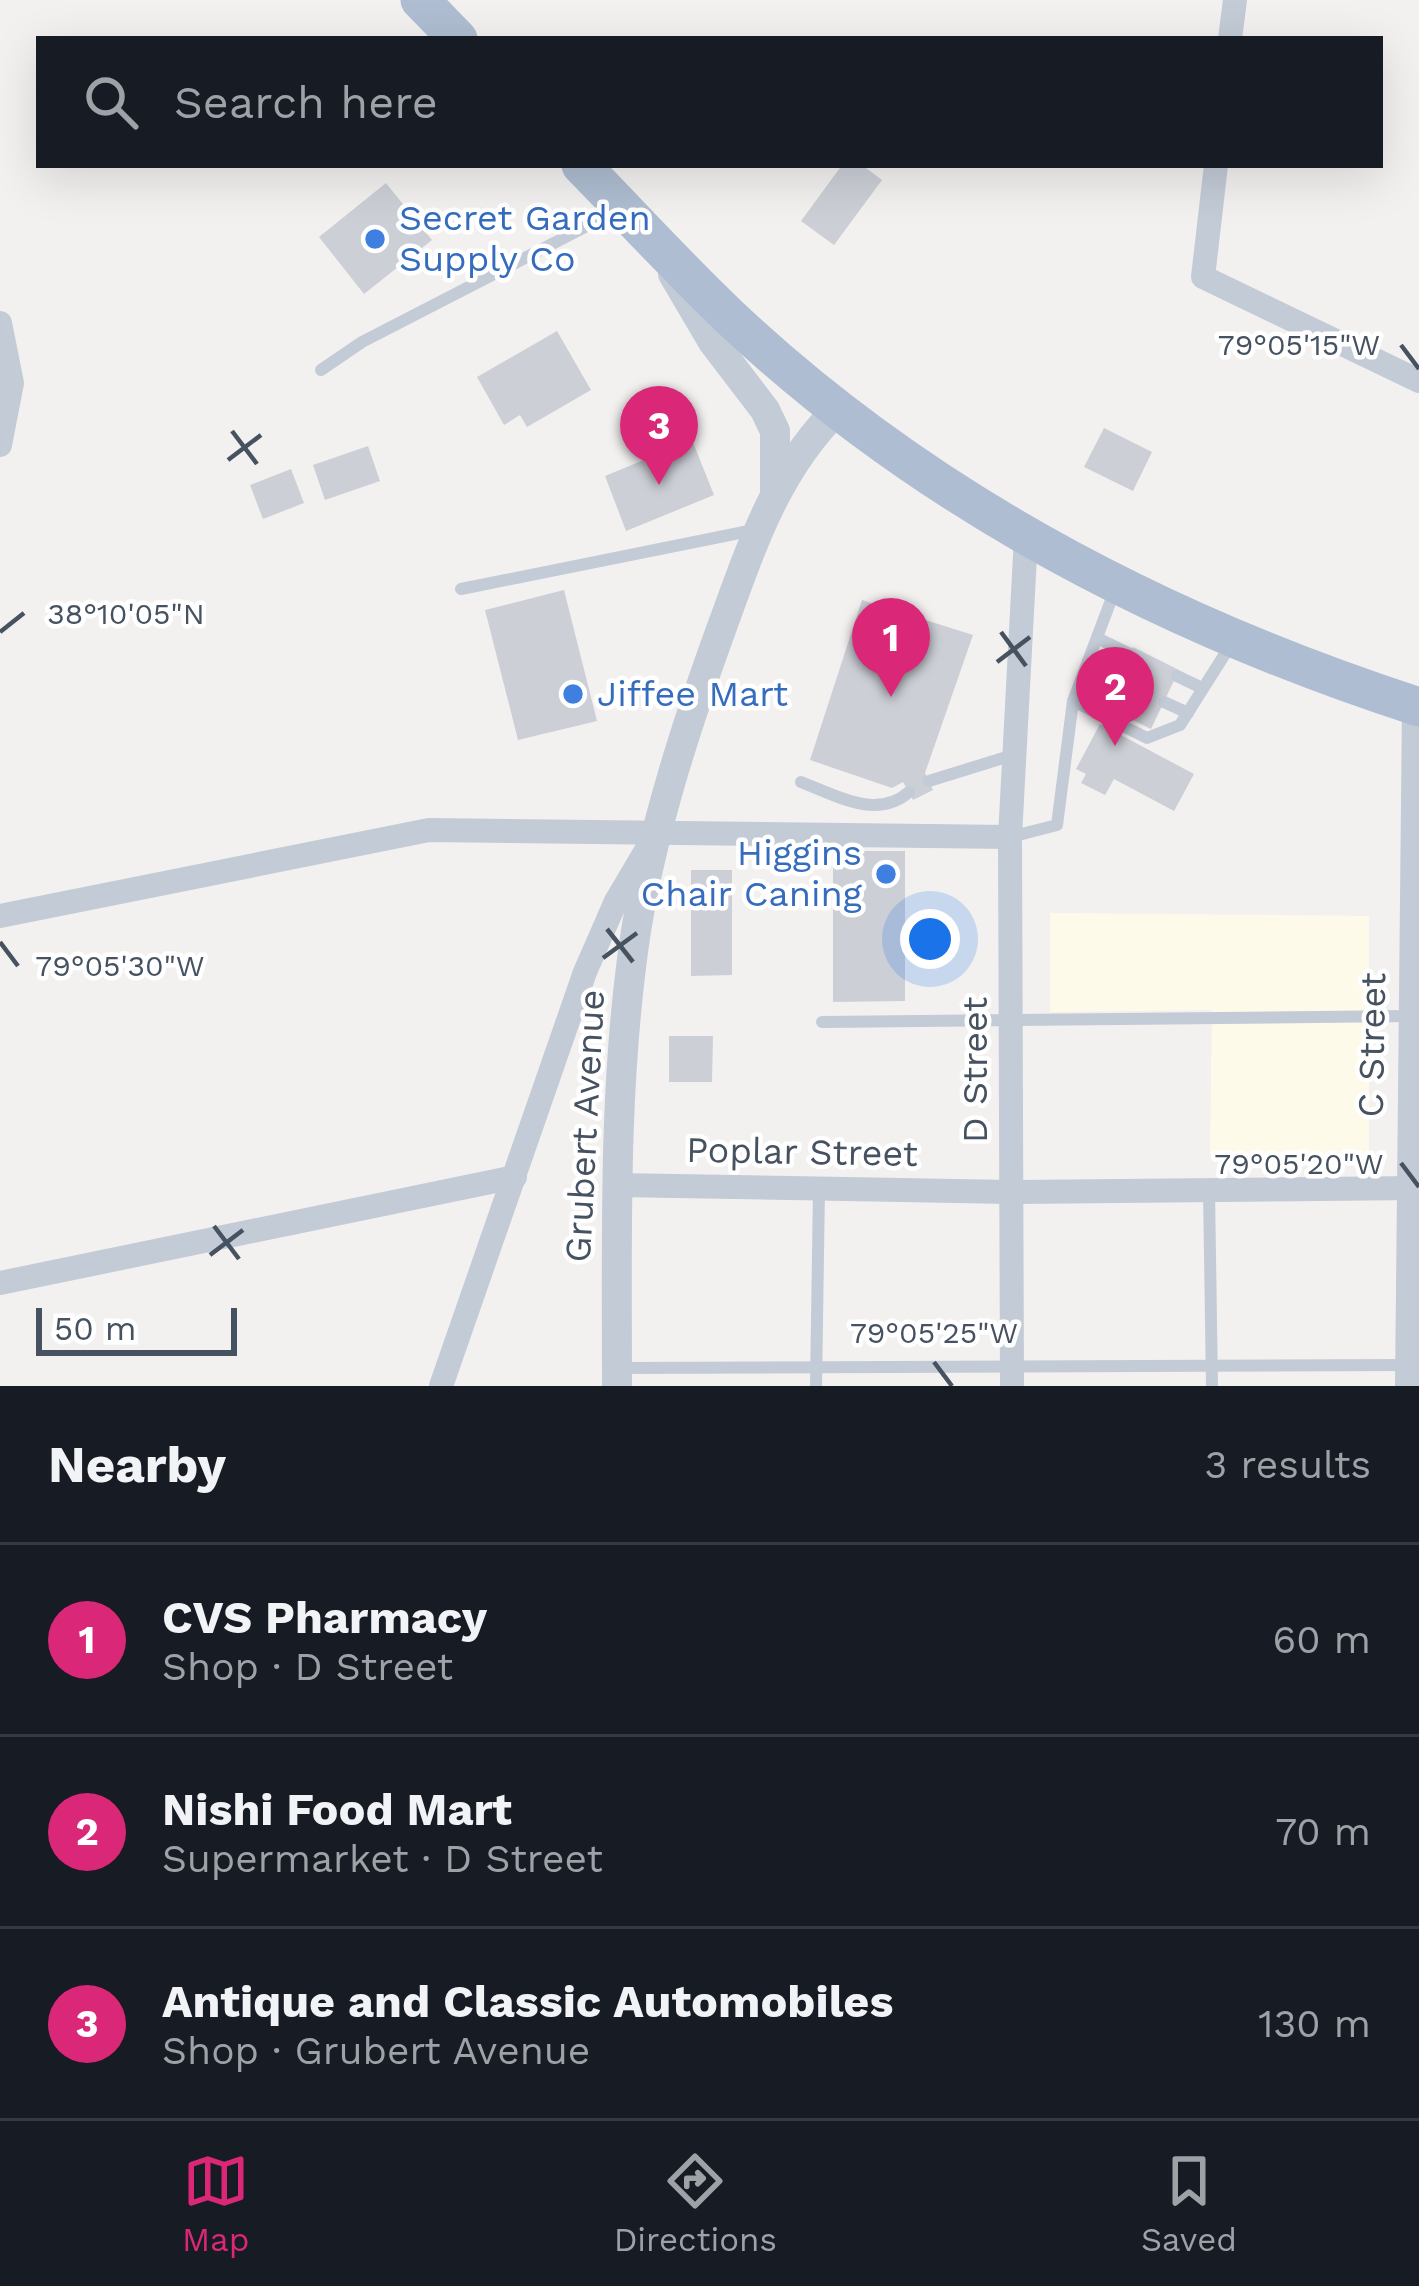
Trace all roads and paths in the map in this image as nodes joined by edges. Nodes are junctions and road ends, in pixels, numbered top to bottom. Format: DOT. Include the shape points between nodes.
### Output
graph roads {
  1 [pos="420,0"];
  2 [pos="1235,0"];
  3 [pos="455,36"];
  4 [pos="1231,36"];
  5 [pos="584,168"];
  6 [pos="1216,168"];
  7 [pos="622,207"];
  8 [pos="652,237"];
  9 [pos="0,323"];
  10 [pos="321,370"];
  11 [pos="1419,381"];
  12 [pos="838,409"];
  13 [pos="0,445"];
  14 [pos="775,489"];
  15 [pos="758,529"];
  16 [pos="1026,538"];
  17 [pos="1117,586"];
  18 [pos="461,589"];
  19 [pos="1097,638"];
  20 [pos="1233,641"];
  21 [pos="1130,653"];
  22 [pos="1088,661"];
  23 [pos="1177,676"];
  24 [pos="1118,678"];
  25 [pos="1202,688"];
  26 [pos="1073,701"];
  27 [pos="1164,702"];
  28 [pos="1416,706"];
  29 [pos="1188,713"];
  30 [pos="1014,754"];
  31 [pos="928,781"];
  32 [pos="801,782"];
  33 [pos="909,791"];
  34 [pos="656,835"];
  35 [pos="1010,837"];
  36 [pos="0,916"];
  37 [pos="1408,1016"];
  38 [pos="1011,1018"];
  39 [pos="822,1022"];
  40 [pos="515,1178"];
  41 [pos="616,1185"];
  42 [pos="1413,1188"];
  43 [pos="819,1189"];
  44 [pos="1209,1190"];
  45 [pos="1011,1192"];
  46 [pos="0,1282"];
  47 [pos="1212,1367"];
  48 [pos="1411,1372"];
  49 [pos="1012,1376"];
  50 [pos="617,1377"];
  51 [pos="816,1378"];
  52 [pos="441,1386"];
  53 [pos="1212,1386"];
  1 -- 3 [label="main road"];
  2 -- 4 [label="street"];
  5 -- 7 [label="main road"];
  6 -- 11 [label="street" via="1203,277"];
  7 -- 8 [label="main road"];
  7 -- 10 [label="lane"];
  8 -- 12 [label="main road"];
  8 -- 14 [label="street" via="713,342 765,410 775,431"];
  9 -- 13 [label="street" via="12,382"];
  12 -- 14 [label="street, Grubert Avenue"];
  12 -- 16 [label="main road"];
  14 -- 15 [label="street, Grubert Avenue"];
  15 -- 18 [label="lane"];
  15 -- 34 [label="street, Grubert Avenue"];
  16 -- 17 [label="main road"];
  16 -- 30 [label="street, D Street"];
  17 -- 19 [label="lane"];
  17 -- 20 [label="main road"];
  19 -- 21 [label="lane"];
  19 -- 22 [label="lane"];
  20 -- 25 [label="lane"];
  20 -- 28 [label="main road"];
  22 -- 24 [label="lane"];
  22 -- 26 [label="lane"];
  23 -- 25 [label="lane"];
  25 -- 29 [label="lane"];
  26 -- 29 [label="lane" via="1147,738 1180,725"];
  26 -- 35 [label="lane" via="1057,825"];
  27 -- 29 [label="lane"];
  28 -- 37 [label="street, C Street"];
  30 -- 31 [label="lane"];
  30 -- 35 [label="street, D Street"];
  32 -- 33 [label="lane" via="872,807 892,806"];
  34 -- 35 [label="street"];
  34 -- 36 [label="street" via="429,830"];
  34 -- 40 [label="street" via="599,936"];
  34 -- 41 [label="street, Grubert Avenue" via="630,980"];
  35 -- 38 [label="street, D Street"];
  37 -- 38 [label="lane"];
  37 -- 42 [label="street, C Street"];
  38 -- 39 [label="lane"];
  38 -- 45 [label="street, D Street"];
  40 -- 46 [label="street"];
  40 -- 52 [label="street"];
  41 -- 43 [label="street, Poplar Street"];
  41 -- 50 [label="street, Grubert Avenue"];
  42 -- 44 [label="street, Poplar Street"];
  42 -- 48 [label="street, C Street"];
  43 -- 45 [label="street, Poplar Street"];
  43 -- 51 [label="lane"];
  44 -- 45 [label="street, Poplar Street"];
  44 -- 47 [label="lane"];
  45 -- 49 [label="street, D Street"];
  47 -- 48 [label="lane"];
  47 -- 49 [label="lane"];
  47 -- 53 [label="lane"];
  49 -- 51 [label="lane"];
  50 -- 51 [label="lane"];
}
